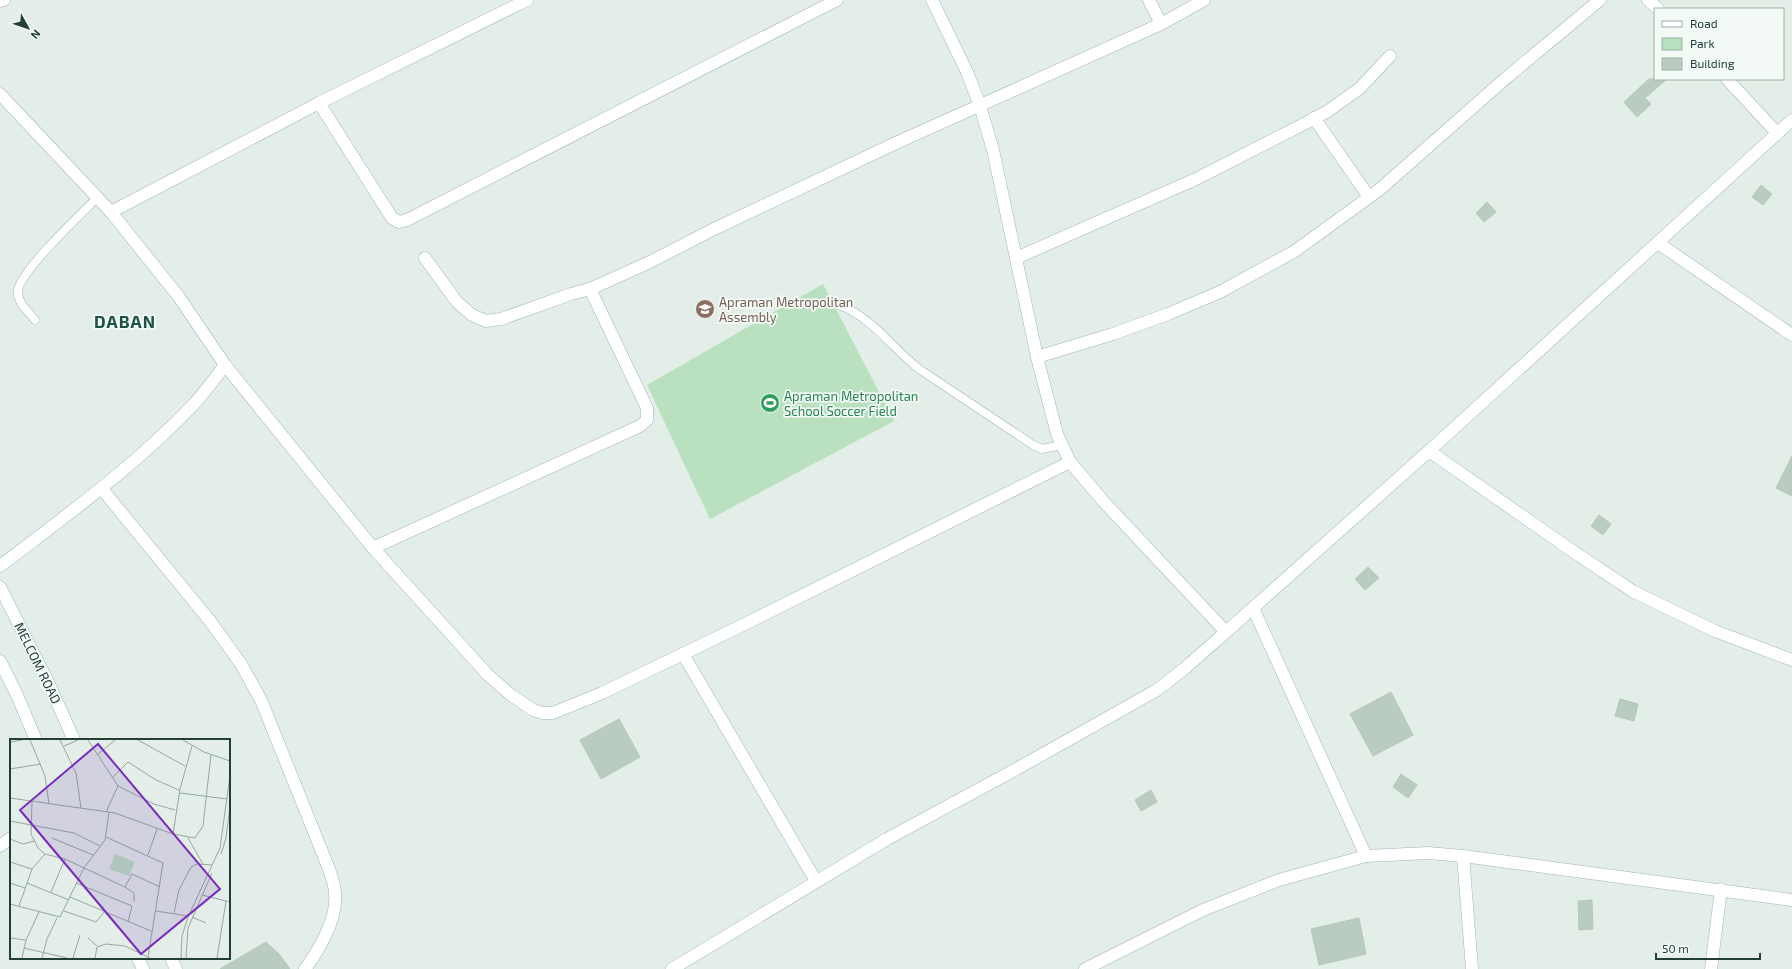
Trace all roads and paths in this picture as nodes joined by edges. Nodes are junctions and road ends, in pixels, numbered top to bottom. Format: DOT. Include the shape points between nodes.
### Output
graph roads {
  1 [pos="4,0"];
  2 [pos="527,0"];
  3 [pos="837,0"];
  4 [pos="932,0"];
  5 [pos="1149,0"];
  6 [pos="1204,0"];
  7 [pos="1600,0"];
  8 [pos="1648,0"];
  9 [pos="0,1"];
  10 [pos="1657,8"];
  11 [pos="1161,24"];
  12 [pos="1390,56"];
  13 [pos="1728,80"];
  14 [pos="0,94"];
  15 [pos="319,102"];
  16 [pos="980,106"];
  17 [pos="1314,118"];
  18 [pos="1792,120"];
  19 [pos="1777,133"];
  20 [pos="1369,197"];
  21 [pos="97,198"];
  22 [pos="111,212"];
  23 [pos="1658,243"];
  24 [pos="424,258"];
  25 [pos="1016,258"];
  26 [pos="590,289"];
  27 [pos="839,305"];
  28 [pos="35,320"];
  29 [pos="1792,335"];
  30 [pos="1037,357"];
  31 [pos="225,365"];
  32 [pos="1062,445"];
  33 [pos="1429,451"];
  34 [pos="1070,462"];
  35 [pos="102,490"];
  36 [pos="374,548"];
  37 [pos="0,566"];
  38 [pos="0,588"];
  39 [pos="1253,608"];
  40 [pos="1226,632"];
  41 [pos="683,654"];
  42 [pos="1792,660"];
  43 [pos="0,661"];
  44 [pos="36,739"];
  45 [pos="74,739"];
  46 [pos="10,839"];
  47 [pos="0,846"];
  48 [pos="1366,856"];
  49 [pos="1463,856"];
  50 [pos="816,881"];
  51 [pos="1721,889"];
  52 [pos="1792,900"];
  53 [pos="138,959"];
  54 [pos="171,959"];
  55 [pos="679,967"];
  56 [pos="143,969"];
  57 [pos="176,969"];
  58 [pos="304,969"];
  59 [pos="1085,969"];
  60 [pos="1472,969"];
  61 [pos="1711,969"];
  1 -- 9 [label="street"];
  2 -- 15 [label="street"];
  3 -- 15 [label="street" via="408,220 399,222 392,218"];
  4 -- 16 [label="street"];
  5 -- 11 [label="street"];
  6 -- 11 [label="street"];
  7 -- 20 [label="street"];
  8 -- 10 [label="street"];
  11 -- 16 [label="street"];
  12 -- 17 [label="street" via="1360,88"];
  13 -- 19 [label="street"];
  14 -- 21 [label="street"];
  15 -- 22 [label="street"];
  16 -- 25 [label="street" via="993,150"];
  16 -- 26 [label="street" via="896,143"];
  17 -- 20 [label="street"];
  17 -- 25 [label="street" via="1196,179"];
  18 -- 19 [label="street"];
  19 -- 23 [label="street"];
  20 -- 30 [label="street" via="1295,251 1220,292 1134,327"];
  21 -- 22 [label="street"];
  21 -- 28 [label="lane" via="33,265 19,284 18,293 22,305"];
  22 -- 31 [label="street" via="180,297"];
  23 -- 29 [label="street"];
  23 -- 33 [label="street"];
  24 -- 26 [label="street" via="457,302 472,315 486,322"];
  25 -- 30 [label="street"];
  26 -- 36 [label="street" via="648,408 647,420 640,426"];
  27 -- 32 [label="lane" via="853,310 867,320 919,369 1033,445 1042,449"];
  30 -- 32 [label="street"];
  31 -- 35 [label="street" via="194,404"];
  31 -- 36 [label="street"];
  32 -- 34 [label="street"];
  33 -- 39 [label="street"];
  33 -- 42 [label="street" via="1634,592 1715,631"];
  34 -- 40 [label="street"];
  34 -- 41 [label="street"];
  35 -- 37 [label="street"];
  35 -- 58 [label="street" via="210,621 241,664 261,700 329,869 336,893 332,918 319,951"];
  36 -- 41 [label="street" via="488,675 533,710 553,713 602,693"];
  38 -- 45 [label="street, MELCOM ROAD"];
  39 -- 40 [label="street"];
  39 -- 48 [label="street"];
  40 -- 50 [label="street" via="1157,690"];
  41 -- 50 [label="street"];
  43 -- 44 [label="street"];
  46 -- 47 [label="street"];
  48 -- 49 [label="street" via="1428,853"];
  48 -- 59 [label="street" via="1278,880 1203,910"];
  49 -- 51 [label="street"];
  49 -- 60 [label="street"];
  50 -- 55 [label="street"];
  51 -- 52 [label="street"];
  51 -- 61 [label="street"];
  53 -- 56 [label="street"];
  54 -- 57 [label="street"];
}
